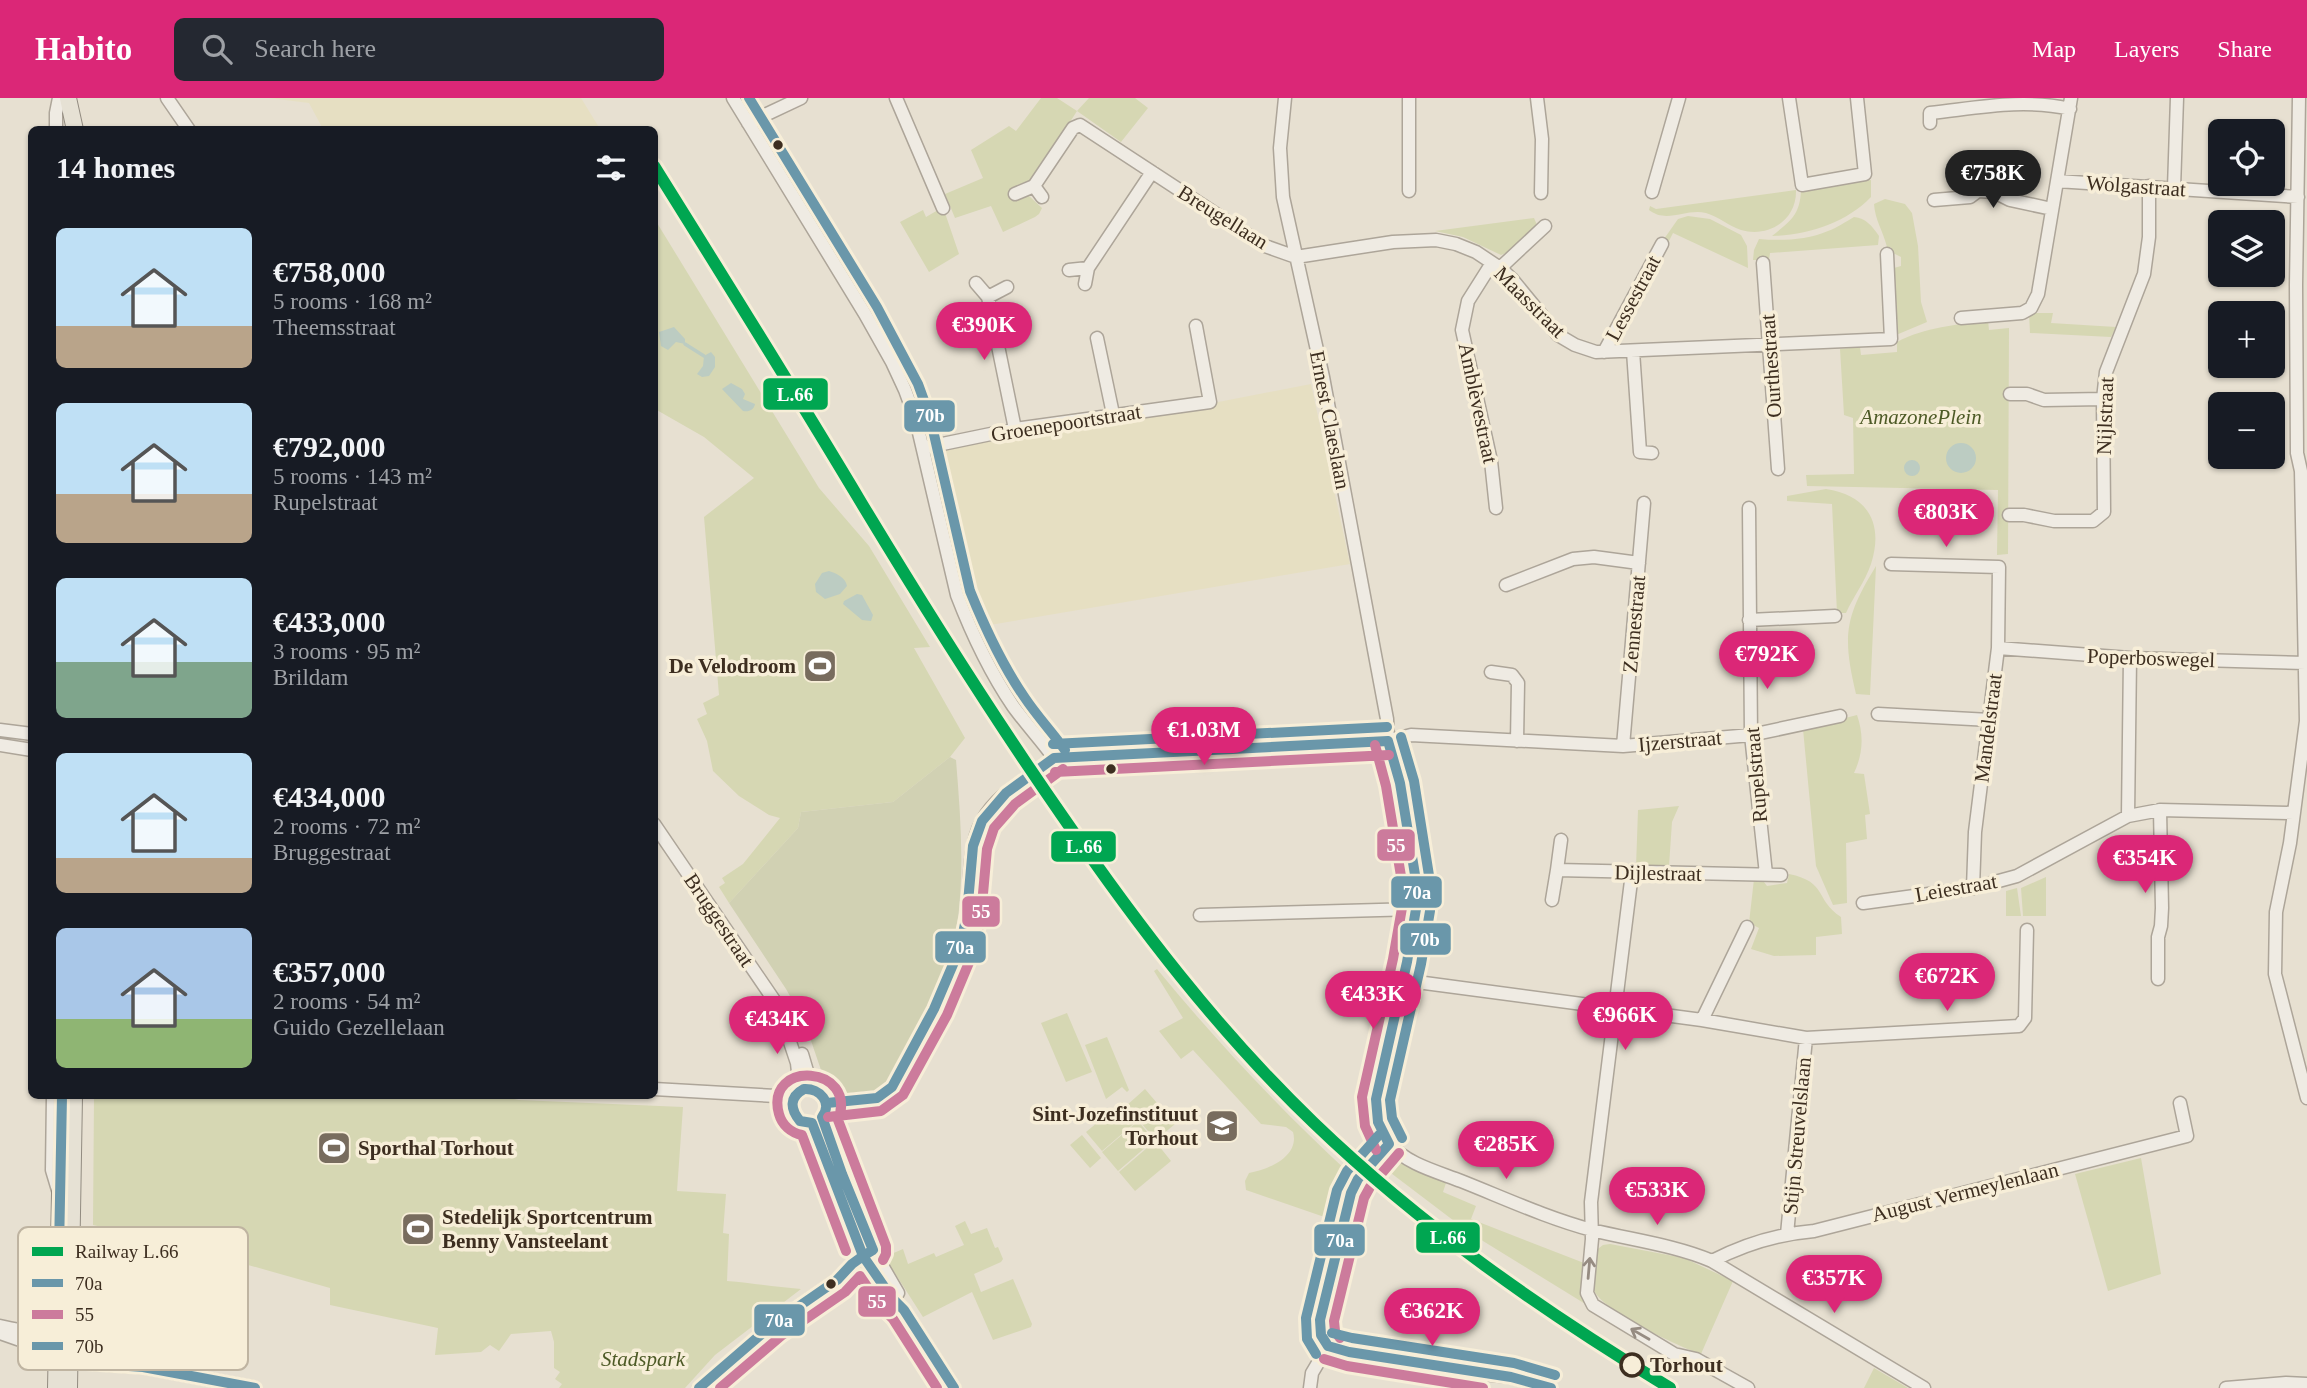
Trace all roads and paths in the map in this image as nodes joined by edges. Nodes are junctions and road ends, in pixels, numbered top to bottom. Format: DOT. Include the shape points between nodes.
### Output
graph roads {
  1 [pos="64,98"];
  2 [pos="167,98"];
  3 [pos="733,98"];
  4 [pos="801,98"];
  5 [pos="896,98"];
  6 [pos="1285,98"];
  7 [pos="1409,98"];
  8 [pos="1538,98"];
  9 [pos="1679,98"];
  10 [pos="1789,98"];
  11 [pos="1857,98"];
  12 [pos="2177,98"];
  13 [pos="2300,98"];
  14 [pos="2070,104"];
  15 [pos="748,123"];
  16 [pos="1930,123"];
  17 [pos="56,126"];
  18 [pos="65,126"];
  19 [pos="74,126"];
  20 [pos="186,126"];
  21 [pos="1152,172"];
  22 [pos="2057,181"];
  23 [pos="1034,186"];
  24 [pos="2149,186"];
  25 [pos="2174,188"];
  26 [pos="1409,191"];
  27 [pos="1652,192"];
  28 [pos="1541,193"];
  29 [pos="1014,194"];
  30 [pos="1042,197"];
  31 [pos="2298,197"];
  32 [pos="1934,200"];
  33 [pos="943,208"];
  34 [pos="2052,209"];
  35 [pos="1545,226"];
  36 [pos="1662,244"];
  37 [pos="1887,254"];
  38 [pos="1296,257"];
  39 [pos="1763,263"];
  40 [pos="1496,266"];
  41 [pos="1087,268"];
  42 [pos="1069,270"];
  43 [pos="976,283"];
  44 [pos="1085,284"];
  45 [pos="1007,287"];
  46 [pos="988,296"];
  47 [pos="1961,318"];
  48 [pos="1196,326"];
  49 [pos="1097,338"];
  50 [pos="1769,345"];
  51 [pos="1633,351"];
  52 [pos="1604,352"];
  53 [pos="2010,394"];
  54 [pos="2103,399"];
  55 [pos="1113,414"];
  56 [pos="1015,429"];
  57 [pos="923,448"];
  58 [pos="1652,453"];
  59 [pos="1778,469"];
  60 [pos="1644,503"];
  61 [pos="1496,508"];
  62 [pos="1749,508"];
  63 [pos="2009,515"];
  64 [pos="1640,563"];
  65 [pos="1891,564"];
  66 [pos="1506,585"];
  67 [pos="1835,616"];
  68 [pos="1749,620"];
  69 [pos="1998,648"];
  70 [pos="2130,659"];
  71 [pos="2305,661"];
  72 [pos="1492,672"];
  73 [pos="1878,714"];
  74 [pos="1840,716"];
  75 [pos="1990,720"];
  76 [pos="0,730"];
  77 [pos="28,734"];
  78 [pos="1751,736"];
  79 [pos="1388,741"];
  80 [pos="1517,741"];
  81 [pos="0,745"];
  82 [pos="1623,746"];
  83 [pos="28,749"];
  84 [pos="1054,758"];
  85 [pos="2161,810"];
  86 [pos="2293,813"];
  87 [pos="2128,816"];
  88 [pos="658,830"];
  89 [pos="1561,840"];
  90 [pos="1557,870"];
  91 [pos="1632,873"];
  92 [pos="1762,873"];
  93 [pos="1781,875"];
  94 [pos="1973,888"];
  95 [pos="1552,900"];
  96 [pos="1863,903"];
  97 [pos="1416,909"];
  98 [pos="1200,915"];
  99 [pos="1746,927"];
  100 [pos="2027,930"];
  101 [pos="2158,979"];
  102 [pos="1402,981"];
  103 [pos="1614,1010"];
  104 [pos="1702,1020"];
  105 [pos="1806,1038"];
  106 [pos="658,1089"];
  107 [pos="802,1092"];
  108 [pos="2307,1098"];
  109 [pos="53,1099"];
  110 [pos="62,1099"];
  111 [pos="75,1099"];
  112 [pos="2180,1102"];
  113 [pos="827,1103"];
  114 [pos="817,1120"];
  115 [pos="1390,1144"];
  116 [pos="60,1194"];
  117 [pos="61,1227"];
  118 [pos="69,1227"];
  119 [pos="1591,1229"];
  120 [pos="1787,1234"];
  121 [pos="868,1253"];
  122 [pos="1712,1261"];
  123 [pos="0,1326"];
  124 [pos="18,1332"];
  125 [pos="0,1333"];
  126 [pos="18,1337"];
  127 [pos="1328,1346"];
  128 [pos="60,1370"];
  129 [pos="67,1370"];
  130 [pos="159,1370"];
  131 [pos="2307,1384"];
  132 [pos="1528,1385"];
  133 [pos="56,1388"];
  134 [pos="69,1388"];
  135 [pos="256,1388"];
  136 [pos="699,1388"];
  137 [pos="954,1388"];
  138 [pos="1310,1388"];
  139 [pos="1551,1388"];
  140 [pos="1748,1388"];
  141 [pos="1924,1388"];
  142 [pos="2226,1388"];
  1 -- 17 [label="street" via="55,113"];
  1 -- 18 [label="main road"];
  1 -- 19 [label="main road"];
  2 -- 20 [label="street"];
  3 -- 15 [label="street"];
  4 -- 15 [label="street"];
  5 -- 33 [label="street"];
  6 -- 38 [label="street, Ernest Claeslaan" via="1280,148"];
  7 -- 26 [label="street"];
  8 -- 28 [label="street"];
  9 -- 27 [label="street"];
  10 -- 11 [label="street" via="1802,185 1865,174"];
  12 -- 25 [label="street"];
  13 -- 31 [label="street"];
  14 -- 16 [label="street" via="2007,104 1930,113"];
  14 -- 22 [label="street"];
  15 -- 57 [label="street" via="892,362"];
  21 -- 23 [label="street, Breugellaan" via="1080,125 1073,128"];
  21 -- 38 [label="street, Breugellaan" via="1265,246"];
  21 -- 41 [label="street"];
  22 -- 24 [label="street, Wolgastraat"];
  22 -- 34 [label="street"];
  23 -- 29 [label="street"];
  23 -- 30 [label="street"];
  24 -- 25 [label="street, Wolgastraat"];
  24 -- 54 [label="street, Nijlstraat" via="2148,257 2131,312 2112,351"];
  25 -- 31 [label="street, Wolgastraat"];
  31 -- 71 [label="street" via="2297,453"];
  32 -- 34 [label="street" via="1994,191 2010,200"];
  34 -- 47 [label="street" via="2038,294 2031,308 2022,313"];
  35 -- 40 [label="street, Amblèvestraat"];
  36 -- 52 [label="street, Lessestraat"];
  37 -- 50 [label="street, Maasstraat" via="1891,339"];
  38 -- 40 [label="street, Maasstraat" via="1436,240 1456,244"];
  38 -- 79 [label="street, Ernest Claeslaan" via="1323,377"];
  39 -- 50 [label="street, Ourthestraat"];
  40 -- 52 [label="street, Maasstraat" via="1558,335 1574,345"];
  40 -- 61 [label="street, Amblèvestraat" via="1468,301 1462,330 1491,461"];
  41 -- 42 [label="street"];
  41 -- 44 [label="street"];
  43 -- 46 [label="street"];
  45 -- 46 [label="street"];
  46 -- 56 [label="street"];
  48 -- 55 [label="street, Groenepoortstraat" via="1210,402"];
  49 -- 55 [label="street"];
  50 -- 51 [label="street, Maasstraat"];
  50 -- 59 [label="street, Ourthestraat"];
  51 -- 52 [label="street, Maasstraat"];
  51 -- 58 [label="street" via="1640,452"];
  53 -- 54 [label="street" via="2044,400"];
  54 -- 63 [label="street, Nijlstraat" via="2104,512 2093,521 2043,521"];
  55 -- 56 [label="street, Groenepoortstraat"];
  56 -- 57 [label="street, Groenepoortstraat"];
  57 -- 84 [label="street" via="965,616 1009,699"];
  60 -- 64 [label="street, Zennestraat"];
  62 -- 68 [label="street, Rupelstraat"];
  64 -- 66 [label="street" via="1573,559"];
  64 -- 82 [label="street, Zennestraat"];
  65 -- 69 [label="street, Mandelstraat" via="1999,568"];
  67 -- 68 [label="street"];
  68 -- 78 [label="street, Rupelstraat"];
  69 -- 70 [label="street, Poperboswegel"];
  69 -- 75 [label="street, Mandelstraat"];
  70 -- 71 [label="street, Poperboswegel"];
  70 -- 87 [label="street"];
  71 -- 86 [label="street" via="2306,721"];
  72 -- 80 [label="street" via="1512,675 1518,683"];
  73 -- 75 [label="street"];
  74 -- 78 [label="street, Ijzerstraat"];
  75 -- 94 [label="street, Mandelstraat" via="1975,832"];
  76 -- 77 [label="street"];
  78 -- 82 [label="street, Ijzerstraat"];
  78 -- 92 [label="street, Rupelstraat"];
  79 -- 80 [label="street, Ijzerstraat" via="1410,734"];
  79 -- 84 [label="street, Ijzerstraat"];
  79 -- 97 [label="street, Ernest Claeslaan" via="1412,851"];
  80 -- 82 [label="street, Ijzerstraat"];
  81 -- 83 [label="street"];
  84 -- 113 [label="street" via="1003,794 982,822 972,851 965,927 953,967 892,1087 877,1098"];
  85 -- 86 [label="street, Leiestraat"];
  85 -- 87 [label="street, Leiestraat"];
  85 -- 101 [label="street"];
  86 -- 108 [label="street" via="2276,912 2274,974"];
  87 -- 94 [label="street, Leiestraat" via="2017,876"];
  88 -- 107 [label="street, Bruggestraat" via="778,1006"];
  89 -- 90 [label="street"];
  90 -- 91 [label="street, Dijlestraat"];
  90 -- 95 [label="street"];
  91 -- 92 [label="street, Dijlestraat"];
  91 -- 103 [label="street"];
  92 -- 93 [label="street"];
  94 -- 96 [label="street, Leiestraat"];
  97 -- 98 [label="street"];
  97 -- 102 [label="street, Ernest Claeslaan"];
  99 -- 104 [label="street"];
  100 -- 105 [label="street" via="2025,1018 2019,1026"];
  102 -- 103 [label="street"];
  102 -- 115 [label="street, Ernest Claeslaan" via="1376,1099 1378,1122"];
  103 -- 104 [label="street"];
  103 -- 119 [label="street"];
  104 -- 105 [label="street"];
  105 -- 120 [label="street, Stijn Streuvelslaan"];
  106 -- 107 [label="street"];
  107 -- 113 [label="street" via="823,1094"];
  107 -- 114 [label="street" via="791,1106 795,1117"];
  109 -- 116 [label="street" via="52,1178"];
  110 -- 116 [label="main road"];
  111 -- 118 [label="main road"];
  112 -- 120 [label="street, August Vermeylenlaan" via="2188,1136"];
  113 -- 114 [label="street"];
  114 -- 121 [label="street"];
  115 -- 119 [label="street" via="1411,1160"];
  115 -- 127 [label="street" via="1358,1178 1349,1202 1320,1320"];
  116 -- 117 [label="main road"];
  119 -- 122 [label="street"];
  140 -- 119 [label="street, one-way" via="1696,1359 1674,1354 1593,1305 1587,1293"];
  120 -- 122 [label="street, August Vermeylenlaan"];
  121 -- 136 [label="street" via="772,1325"];
  121 -- 137 [label="street" via="892,1298"];
  122 -- 141 [label="street"];
  123 -- 124 [label="street"];
  125 -- 126 [label="street"];
  127 -- 132 [label="street" via="1511,1377"];
  127 -- 138 [label="street" via="1312,1373"];
  128 -- 133 [label="main road"];
  129 -- 134 [label="main road"];
  130 -- 135 [label="street"];
  131 -- 142 [label="street"];
  132 -- 139 [label="street"];
}
